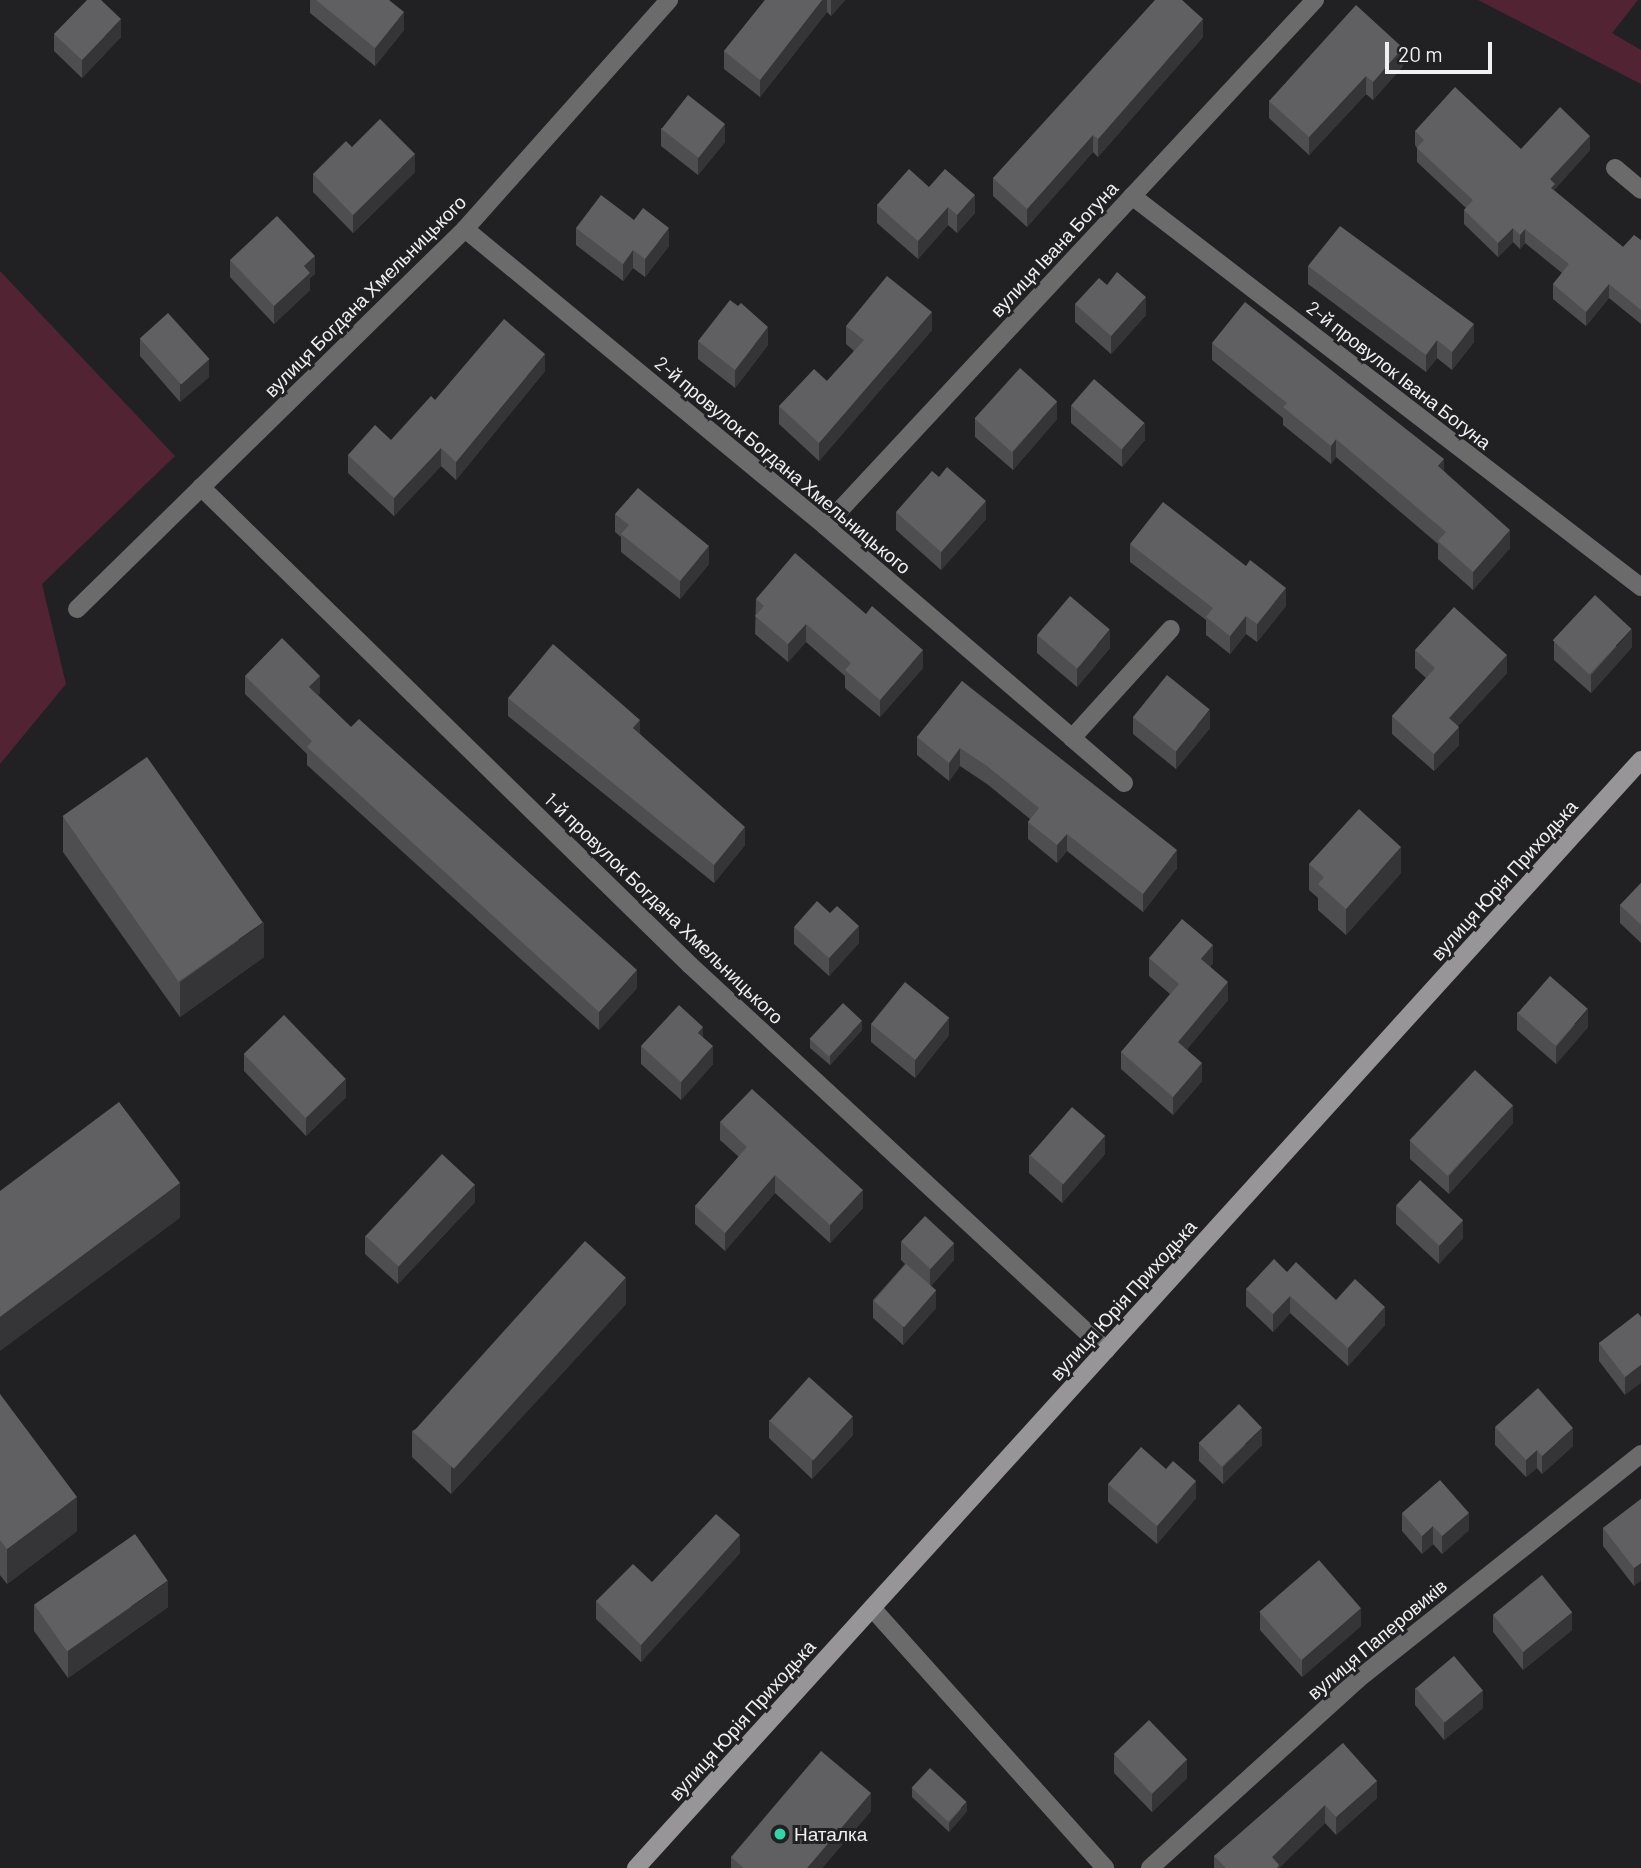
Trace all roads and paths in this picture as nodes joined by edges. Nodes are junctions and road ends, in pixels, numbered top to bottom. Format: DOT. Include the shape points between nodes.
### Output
graph roads {
  1 [pos="669,0"];
  2 [pos="1315,0"];
  3 [pos="1615,168"];
  4 [pos="1641,190"];
  5 [pos="1132,196"];
  6 [pos="465,229"];
  7 [pos="201,487"];
  8 [pos="825,526"];
  9 [pos="1641,587"];
  10 [pos="77,608"];
  11 [pos="1171,629"];
  12 [pos="1072,738"];
  13 [pos="1641,760"];
  14 [pos="1124,783"];
  15 [pos="1106,1350"];
  16 [pos="1641,1454"];
  17 [pos="872,1608"];
  18 [pos="636,1868"];
  19 [pos="1105,1868"];
  20 [pos="1150,1868"];
  1 -- 6 [label="street, вулиця Богдана Хмельницького"];
  2 -- 5 [label="street, вулиця Івана Богуна"];
  3 -- 4 [label="street"];
  5 -- 8 [label="street, вулиця Івана Богуна"];
  5 -- 9 [label="street, 2-й провулок Івана Богуна"];
  6 -- 7 [label="street, вулиця Богдана Хмельницького"];
  6 -- 8 [label="street, 2-й провулок Богдана Хмельницького"];
  7 -- 10 [label="street, вулиця Богдана Хмельницького"];
  7 -- 15 [label="street, 1-й провулок Богдана Хмельницького" via="690,965"];
  8 -- 12 [label="street, 2-й провулок Богдана Хмельницького"];
  11 -- 12 [label="street"];
  12 -- 14 [label="street, 2-й провулок Богдана Хмельницького"];
  13 -- 15 [label="street, вулиця Юрія Приходька"];
  15 -- 17 [label="street, вулиця Юрія Приходька"];
  16 -- 20 [label="street, вулиця Паперовиків" via="1357,1680"];
  17 -- 18 [label="street, вулиця Юрія Приходька"];
  17 -- 19 [label="street"];
}
